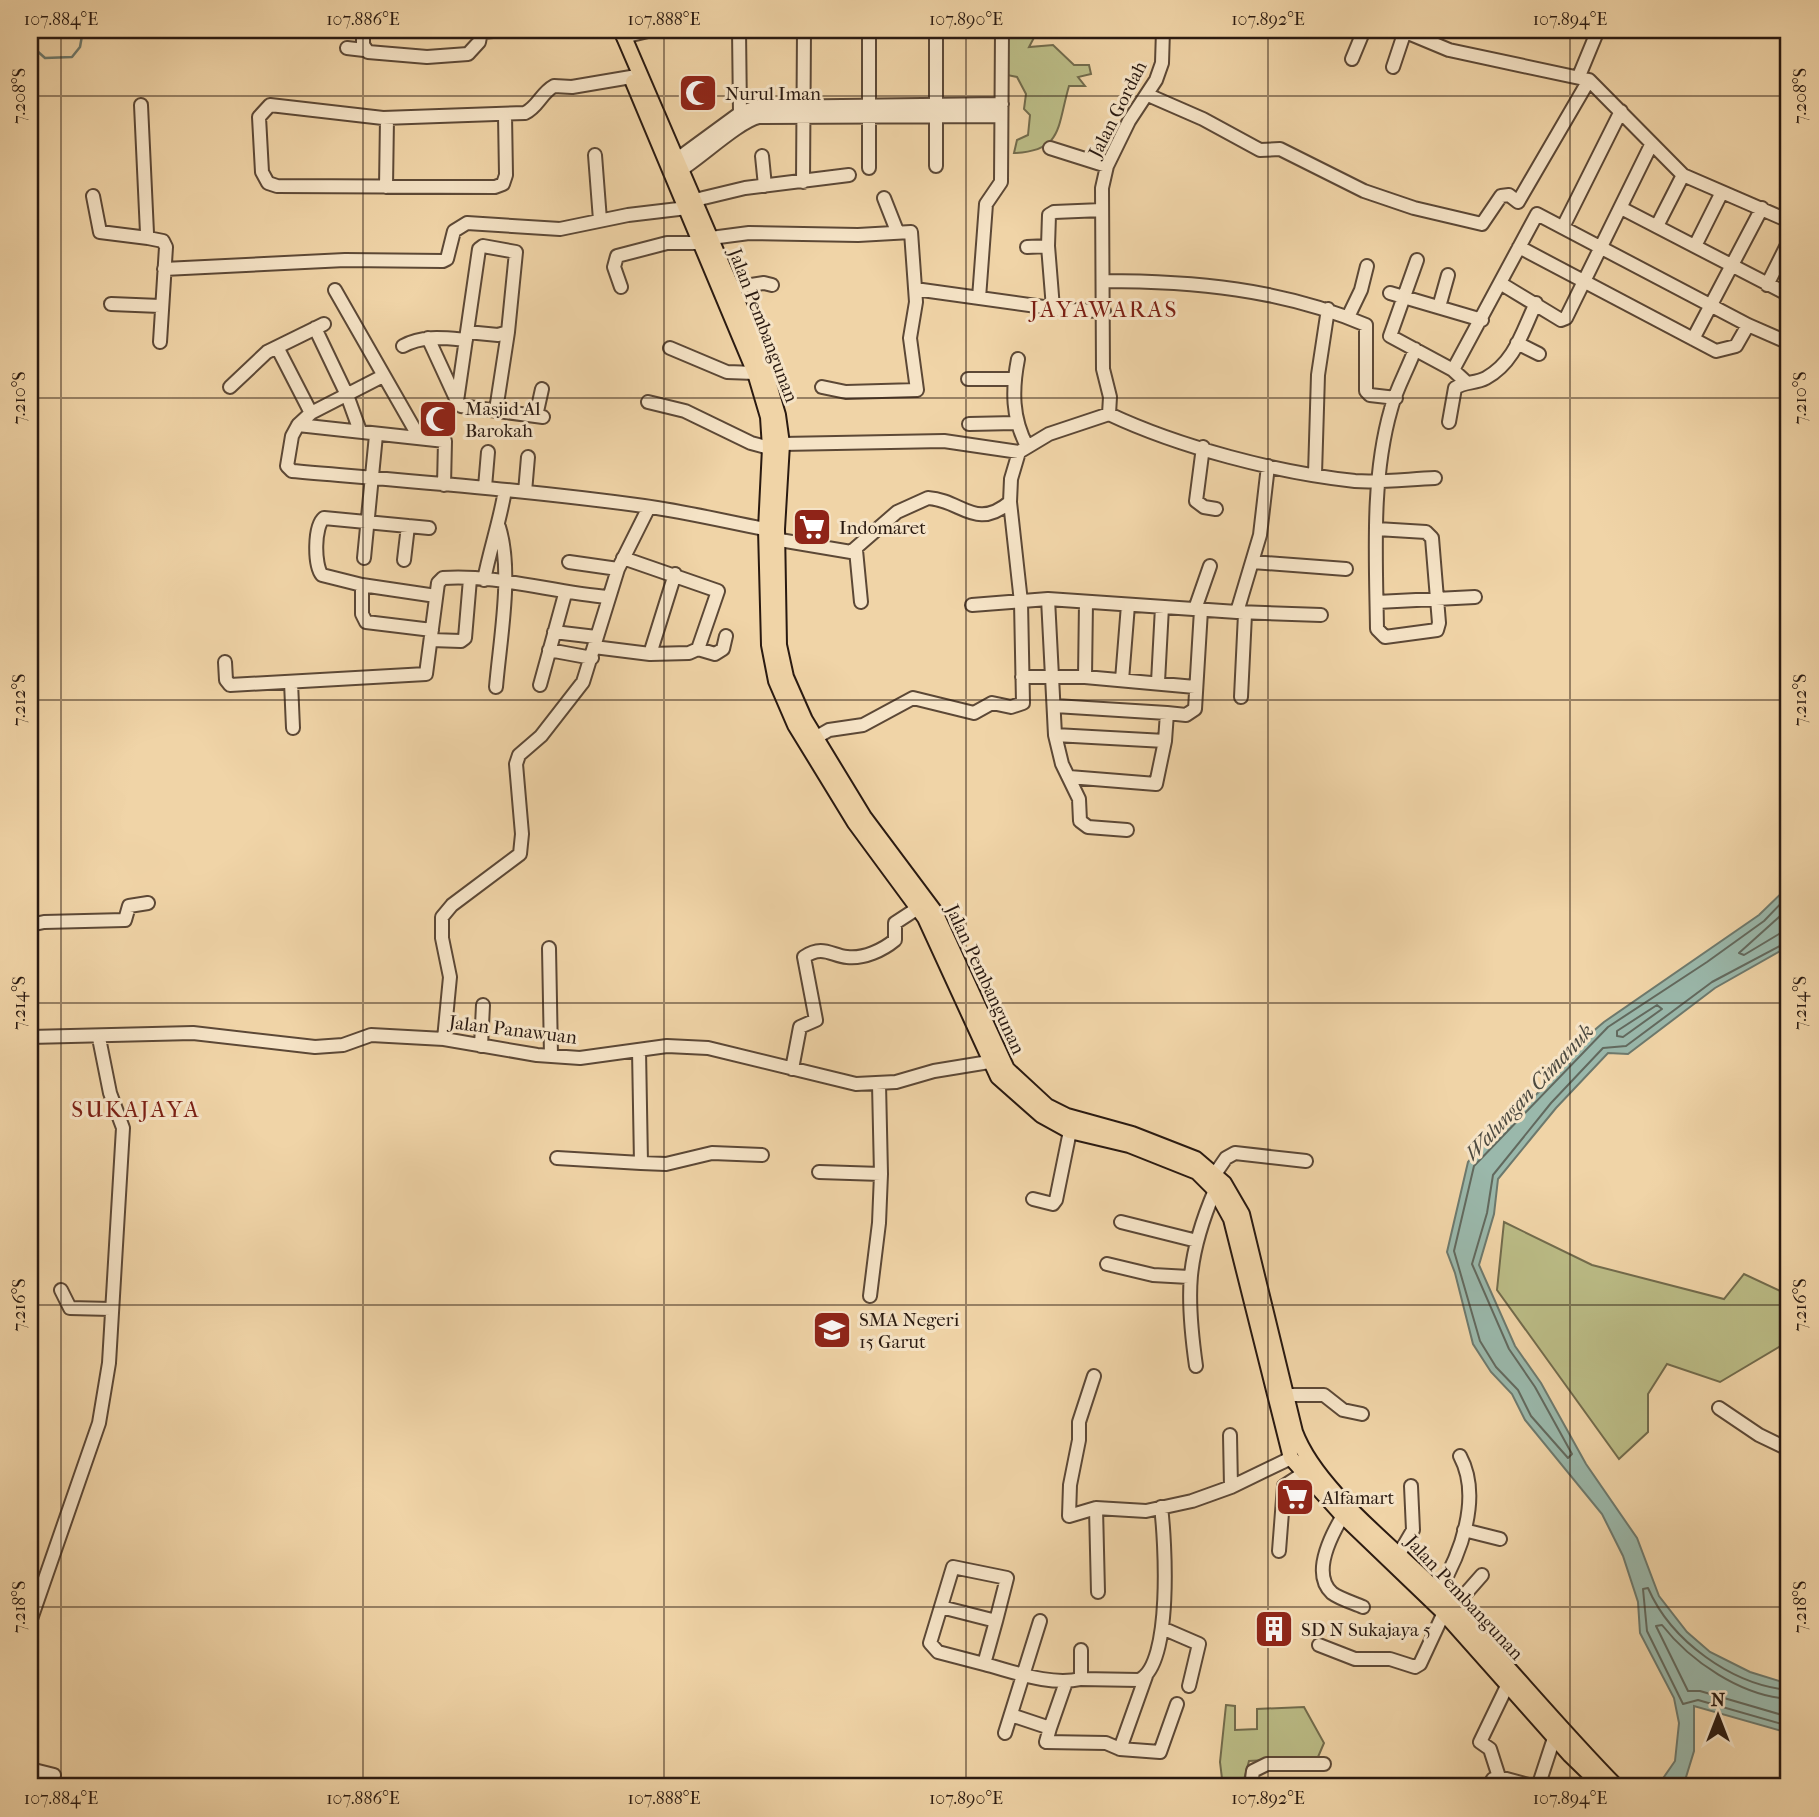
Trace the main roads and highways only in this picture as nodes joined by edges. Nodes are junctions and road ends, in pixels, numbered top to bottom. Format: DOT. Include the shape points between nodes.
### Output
graph roads {
  1 [pos="618,32"];
  2 [pos="675,168"];
  3 [pos="706,241"];
  4 [pos="776,446"];
  5 [pos="799,721"];
  6 [pos="869,832"];
  7 [pos="994,1059"];
  8 [pos="1274,1372"];
  9 [pos="1346,1511"];
  10 [pos="1448,1608"];
  11 [pos="1603,1787"];
  12 [pos="1617,1787"];
  1 -- 2 [label="main road, Jalan Pembangunan"];
  1 -- 2 [label="main road, Jalan Pembangunan" via="631,78"];
  2 -- 3 [label="main road, Jalan Pembangunan"];
  3 -- 4 [label="main road, Jalan Pembangunan" via="755,373"];
  3 -- 4 [label="main road, Jalan Pembangunan" via="732,288 763,364 778,415"];
  4 -- 5 [label="main road, Jalan Pembangunan" via="769,645 776,681"];
  5 -- 6 [label="main road, Jalan Pembangunan" via="815,738"];
  5 -- 6 [label="main road, Jalan Pembangunan" via="824,778"];
  6 -- 7 [label="main road, Jalan Pembangunan" via="919,908"];
  6 -- 7 [label="main road, Jalan Pembangunan" via="935,912"];
  7 -- 8 [label="main road, Jalan Pembangunan" via="998,1077 1041,1115 1070,1131 1166,1158 1197,1172 1215,1190 1231,1219"];
  7 -- 8 [label="main road, Jalan Pembangunan" via="1057,1111 1170,1148 1216,1174 1242,1214"];
  8 -- 9 [label="main road, Jalan Pembangunan" via="1286,1395 1301,1448"];
  8 -- 9 [label="main road, Jalan Pembangunan" via="1291,1458"];
  9 -- 10 [label="main road, Jalan Pembangunan"];
  9 -- 10 [label="main road, Jalan Pembangunan" via="1399,1554"];
  10 -- 11 [label="main road, Jalan Pembangunan" via="1507,1686"];
  10 -- 12 [label="main road, Jalan Pembangunan"];
}
